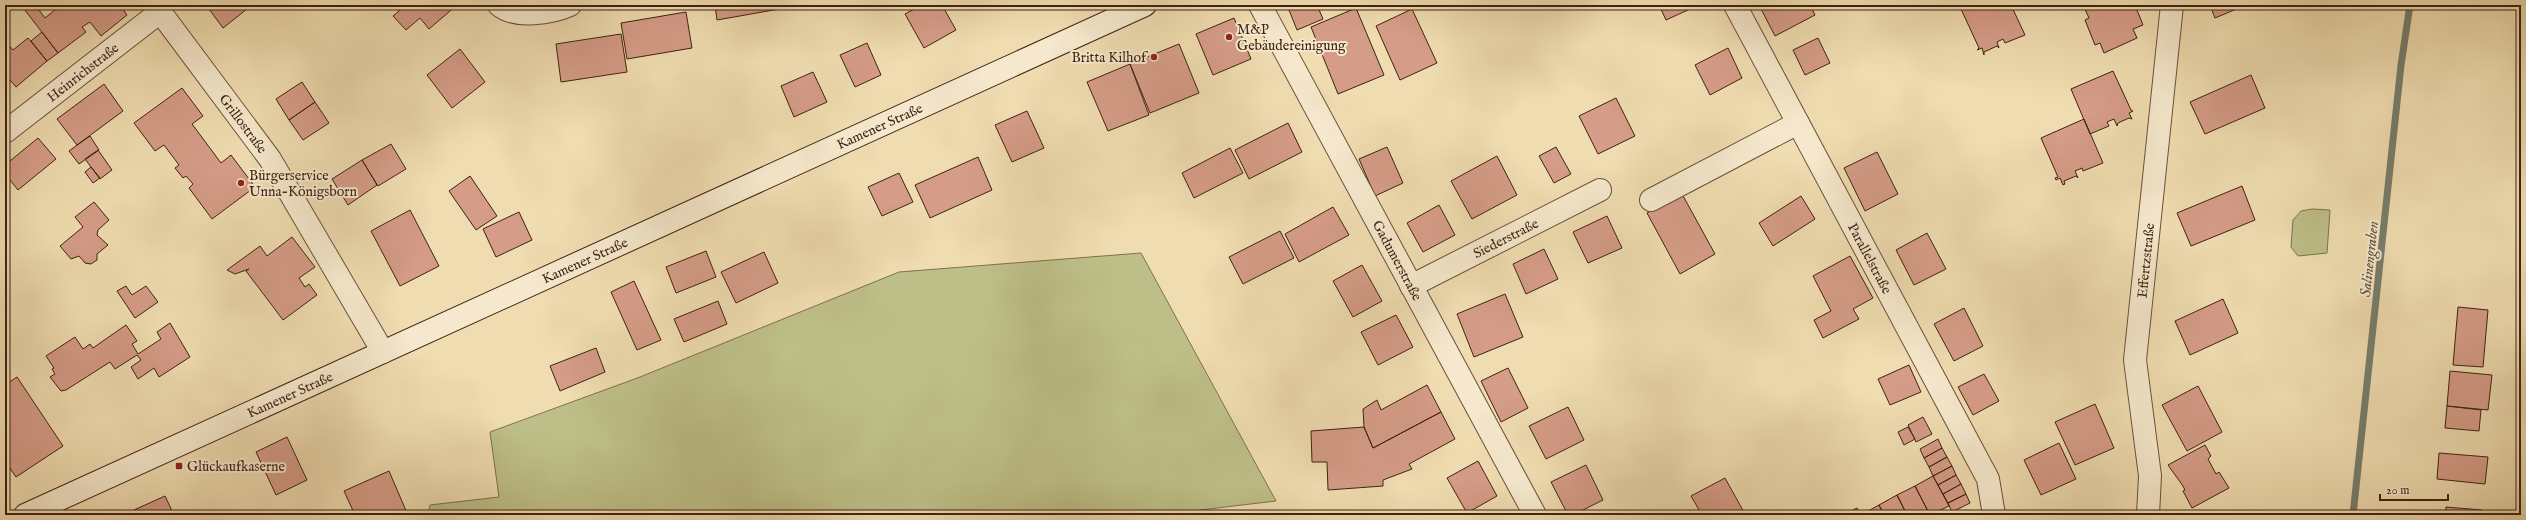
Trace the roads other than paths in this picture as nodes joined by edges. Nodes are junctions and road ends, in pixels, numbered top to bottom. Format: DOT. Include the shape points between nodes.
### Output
graph roads {
  1 [pos="499,5"];
  2 [pos="570,5"];
  3 [pos="1145,5"];
  4 [pos="1260,5"];
  5 [pos="1735,5"];
  6 [pos="2172,5"];
  7 [pos="157,8"];
  8 [pos="1798,123"];
  9 [pos="5,132"];
  10 [pos="1600,190"];
  11 [pos="1651,200"];
  12 [pos="1411,286"];
  13 [pos="383,352"];
  14 [pos="25,515"];
  15 [pos="1535,515"];
  16 [pos="1994,515"];
  17 [pos="2148,515"];
  1 -- 2 [label="street" via="524,13 553,12"];
  3 -- 13 [label="street, Kamener Straße"];
  4 -- 12 [label="street, Gadumerstraße"];
  5 -- 8 [label="street, Parallelstraße"];
  6 -- 17 [label="street, Effertzstraße" via="2135,360 2150,476"];
  7 -- 9 [label="street, Heinrichstraße"];
  7 -- 13 [label="street, Grillostraße" via="270,159"];
  8 -- 11 [label="street"];
  8 -- 16 [label="street, Parallelstraße" via="1988,479"];
  10 -- 12 [label="street, Siederstraße"];
  12 -- 15 [label="street, Gadumerstraße"];
  13 -- 14 [label="street, Kamener Straße"];
}
